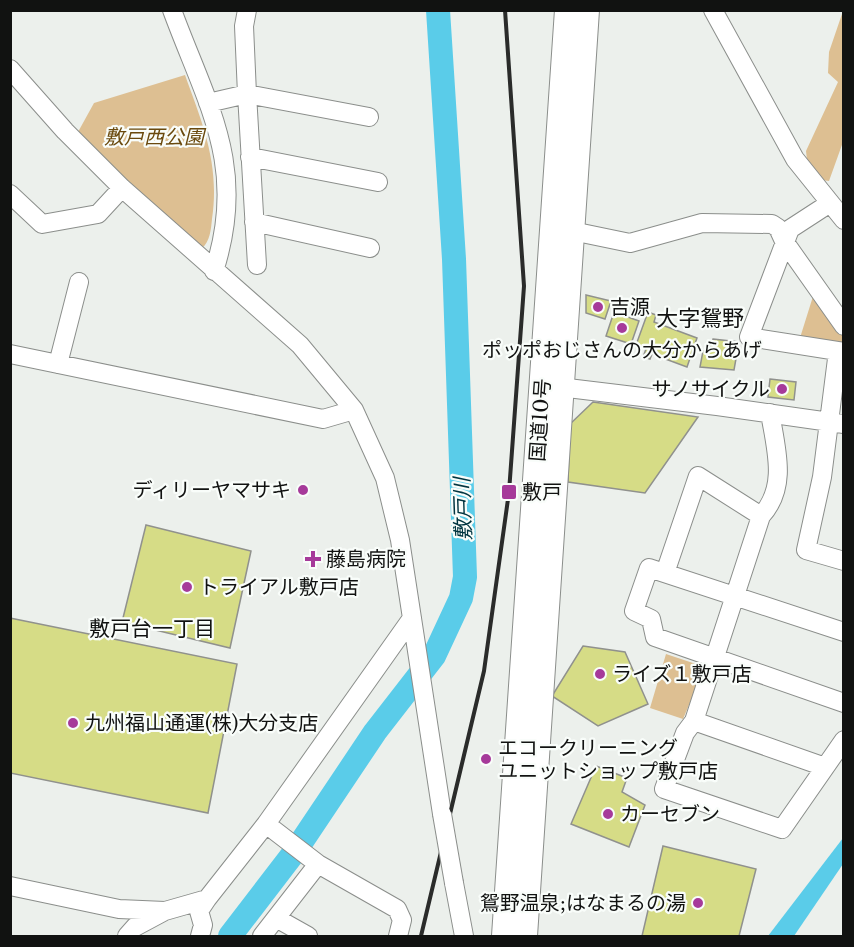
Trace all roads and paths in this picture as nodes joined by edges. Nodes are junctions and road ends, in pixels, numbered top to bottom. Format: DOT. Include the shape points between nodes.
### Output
graph roads {
  1 [pos="172,10"];
  2 [pos="247,10"];
  3 [pos="568,10"];
  4 [pos="586,10"];
  5 [pos="712,10"];
  6 [pos="10,69"];
  7 [pos="247,94"];
  8 [pos="208,103"];
  9 [pos="369,117"];
  10 [pos="250,157"];
  11 [pos="378,182"];
  12 [pos="122,188"];
  13 [pos="10,194"];
  14 [pos="830,203"];
  15 [pos="843,220"];
  16 [pos="254,222"];
  17 [pos="572,231"];
  18 [pos="784,241"];
  19 [pos="370,248"];
  20 [pos="257,265"];
  21 [pos="214,270"];
  22 [pos="79,282"];
  23 [pos="843,326"];
  24 [pos="841,352"];
  25 [pos="10,354"];
  26 [pos="58,364"];
  27 [pos="552,386"];
  28 [pos="354,410"];
  29 [pos="770,413"];
  30 [pos="836,423"];
  31 [pos="762,516"];
  32 [pos="843,561"];
  33 [pos="665,573"];
  34 [pos="735,596"];
  35 [pos="412,618"];
  36 [pos="843,632"];
  37 [pos="715,658"];
  38 [pos="843,703"];
  39 [pos="694,721"];
  40 [pos="843,740"];
  41 [pos="825,767"];
  42 [pos="271,828"];
  43 [pos="313,860"];
  44 [pos="10,886"];
  45 [pos="207,899"];
  46 [pos="165,911"];
  47 [pos="276,918"];
  48 [pos="127,936"];
  49 [pos="200,936"];
  50 [pos="262,936"];
  51 [pos="308,936"];
  52 [pos="398,936"];
  53 [pos="464,936"];
  54 [pos="505,936"];
  55 [pos="524,936"];
  1 -- 8 [label="street"];
  2 -- 7 [label="street"];
  3 -- 27 [label="highway, 国道10号"];
  4 -- 17 [label="highway, 国道10号"];
  5 -- 14 [label="street" via="795,159"];
  6 -- 12 [label="street"];
  7 -- 8 [label="street"];
  7 -- 9 [label="street"];
  7 -- 10 [label="street"];
  8 -- 21 [label="street" via="223,147 227,174 227,206"];
  10 -- 11 [label="street"];
  10 -- 16 [label="street"];
  12 -- 13 [label="street" via="98,214 42,224"];
  12 -- 21 [label="street"];
  14 -- 15 [label="street"];
  14 -- 18 [label="street" via="790,229"];
  16 -- 19 [label="street"];
  16 -- 20 [label="street"];
  17 -- 18 [label="street" via="630,243 702,223 763,223 778,228"];
  17 -- 27 [label="highway, 国道10号"];
  18 -- 23 [label="street"];
  18 -- 24 [label="street" via="749,337"];
  21 -- 28 [label="street" via="300,345"];
  22 -- 26 [label="street"];
  24 -- 30 [label="street"];
  25 -- 26 [label="street"];
  26 -- 28 [label="street" via="323,418"];
  27 -- 29 [label="street"];
  27 -- 54 [label="highway, 国道10号"];
  27 -- 55 [label="highway, 国道10号"];
  28 -- 35 [label="street" via="385,478"];
  29 -- 30 [label="street"];
  29 -- 31 [label="street" via="778,482 774,499"];
  30 -- 32 [label="street" via="806,550"];
  31 -- 33 [label="street" via="698,476"];
  31 -- 34 [label="street"];
  33 -- 34 [label="street"];
  33 -- 37 [label="street" via="649,568 634,611 651,619 655,637"];
  34 -- 36 [label="street"];
  34 -- 37 [label="street"];
  35 -- 42 [label="street"];
  35 -- 53 [label="street, bridge"];
  37 -- 38 [label="street"];
  37 -- 39 [label="street"];
  39 -- 41 [label="street"];
  39 -- 41 [label="street" via="685,733 664,789 782,829"];
  40 -- 41 [label="street"];
  42 -- 43 [label="street"];
  42 -- 45 [label="street"];
  43 -- 47 [label="street"];
  43 -- 52 [label="street" via="398,909 402,920"];
  44 -- 46 [label="street" via="119,909"];
  45 -- 46 [label="street"];
  45 -- 49 [label="street" via="200,911"];
  46 -- 48 [label="street" via="135,927"];
  47 -- 50 [label="street"];
  47 -- 51 [label="street"];
}
